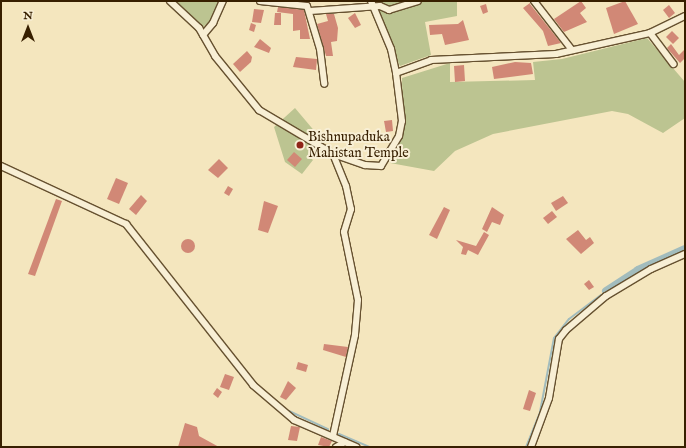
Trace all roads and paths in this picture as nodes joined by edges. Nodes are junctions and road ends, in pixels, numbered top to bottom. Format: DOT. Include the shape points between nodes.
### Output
graph roads {
  1 [pos="170,1"];
  2 [pos="223,1"];
  3 [pos="260,1"];
  4 [pos="418,1"];
  5 [pos="534,1"];
  6 [pos="372,4"];
  7 [pos="310,11"];
  8 [pos="685,16"];
  9 [pos="650,33"];
  10 [pos="203,35"];
  11 [pos="572,50"];
  12 [pos="673,64"];
  13 [pos="396,73"];
  14 [pos="324,84"];
  15 [pos="333,154"];
  16 [pos="1,166"];
  17 [pos="685,254"];
  18 [pos="333,436"];
  19 [pos="345,442"];
  20 [pos="336,447"];
  21 [pos="356,447"];
  22 [pos="531,447"];
  1 -- 10 [label="street" via="189,16"];
  2 -- 10 [label="street" via="213,23"];
  3 -- 7 [label="street" via="304,3"];
  4 -- 6 [label="street" via="389,10"];
  5 -- 11 [label="street"];
  6 -- 7 [label="street"];
  6 -- 13 [label="street" via="391,49"];
  7 -- 14 [label="street" via="322,55"];
  8 -- 9 [label="street"];
  9 -- 11 [label="street"];
  9 -- 12 [label="street"];
  10 -- 15 [label="street" via="215,56 259,110"];
  11 -- 13 [label="street" via="513,59 430,60"];
  13 -- 15 [label="street" via="402,121 399,136 381,166 365,165"];
  15 -- 18 [label="street" via="351,210 344,232 358,300 355,335"];
  16 -- 18 [label="street" via="126,224 253,385 287,416"];
  17 -- 22 [label="street" via="651,269 606,296 566,330 560,339 549,398"];
  18 -- 19 [label="street"];
  19 -- 20 [label="street"];
  19 -- 21 [label="street"];
}
